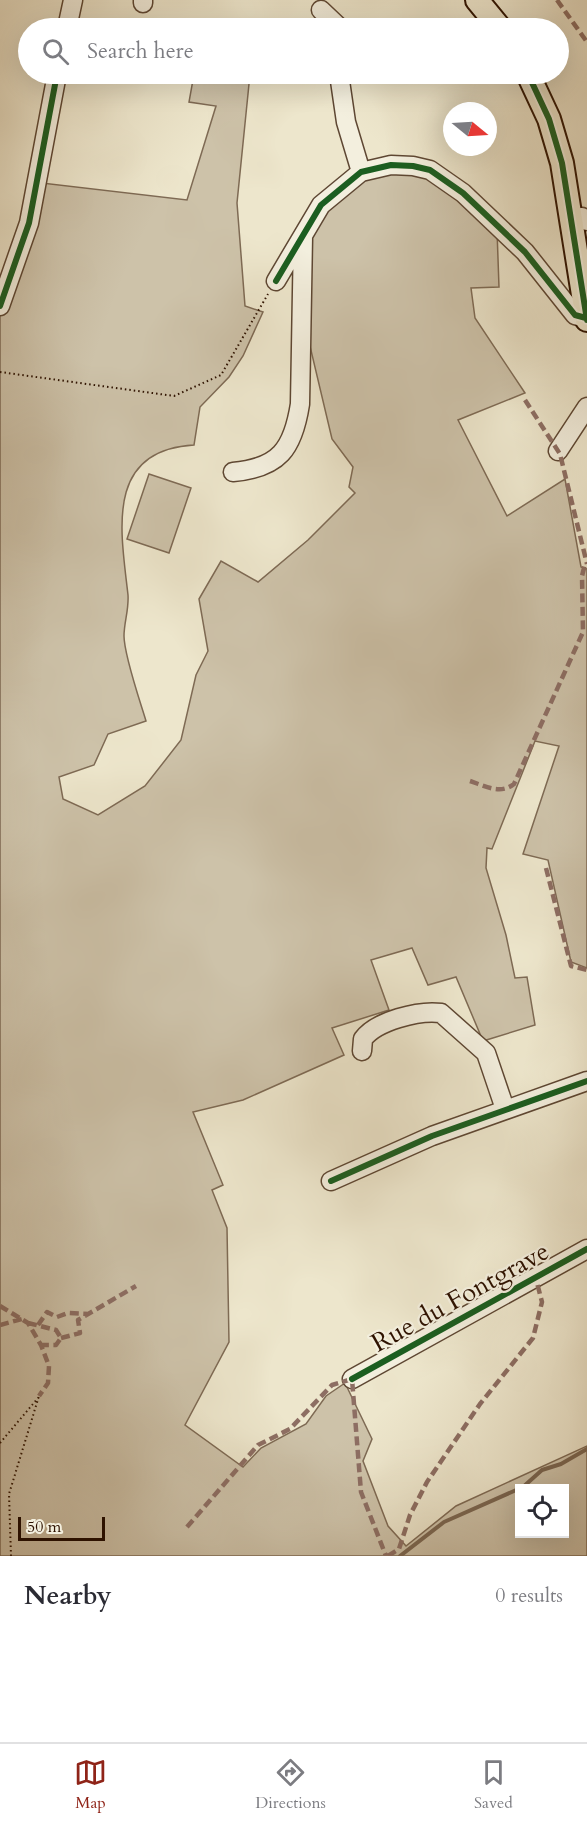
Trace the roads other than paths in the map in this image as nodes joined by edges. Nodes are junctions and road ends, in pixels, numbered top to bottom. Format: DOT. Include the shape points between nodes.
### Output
graph roads {
  1 [pos="73,0"];
  2 [pos="477,0"];
  3 [pos="321,10"];
  4 [pos="69,18"];
  5 [pos="329,18"];
  6 [pos="492,18"];
  7 [pos="55,84"];
  8 [pos="340,84"];
  9 [pos="532,84"];
  10 [pos="361,172"];
  11 [pos="579,220"];
  12 [pos="303,232"];
  13 [pos="276,281"];
  14 [pos="0,306"];
  15 [pos="587,319"];
  16 [pos="587,407"];
  17 [pos="558,451"];
  18 [pos="233,472"];
  19 [pos="362,1051"];
  20 [pos="587,1081"];
  21 [pos="505,1109"];
  22 [pos="331,1181"];
  23 [pos="587,1249"];
  24 [pos="352,1379"];
  1 -- 4 [label="street"];
  2 -- 6 [label="main road"];
  3 -- 5 [label="street"];
  7 -- 14 [label="street" via="28,224"];
  8 -- 10 [label="street" via="346,122"];
  9 -- 11 [label="main road" via="552,130"];
  10 -- 12 [label="street" via="321,205"];
  10 -- 15 [label="street" via="391,165 413,166 446,179 525,252 575,315"];
  11 -- 15 [label="main road"];
  12 -- 13 [label="street"];
  12 -- 18 [label="street" via="300,404 296,428 289,445 267,466"];
  16 -- 17 [label="street"];
  19 -- 21 [label="street" via="363,1040 376,1028 416,1012 441,1013 486,1053"];
  20 -- 21 [label="street"];
  21 -- 22 [label="street"];
  23 -- 24 [label="street, Rue du Fontgrave"];
}
